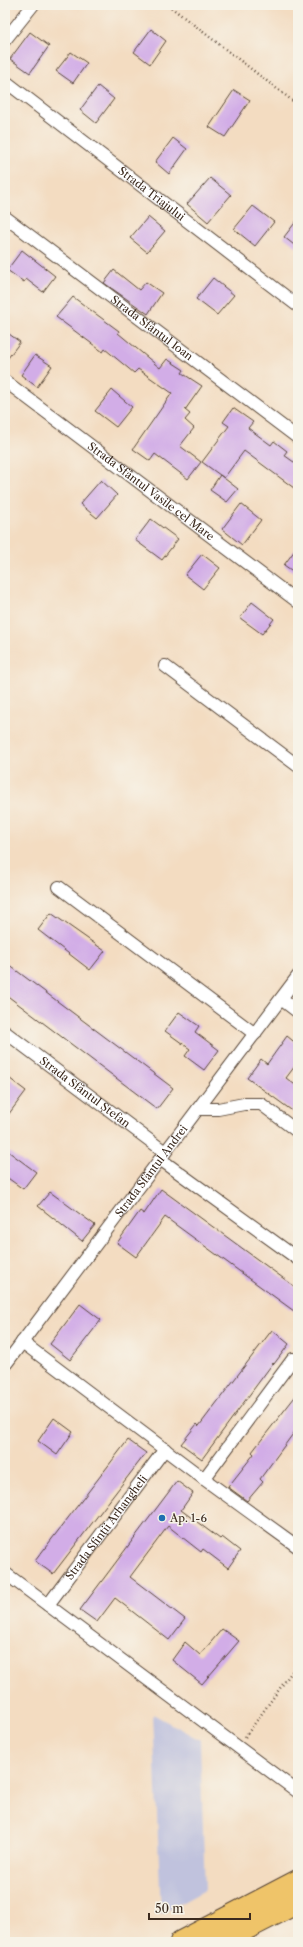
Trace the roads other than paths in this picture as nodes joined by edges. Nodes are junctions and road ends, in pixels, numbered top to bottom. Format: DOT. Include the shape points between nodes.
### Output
graph roads {
  1 [pos="33,5"];
  2 [pos="5,40"];
  3 [pos="5,81"];
  4 [pos="5,217"];
  5 [pos="298,306"];
  6 [pos="5,381"];
  7 [pos="298,438"];
  8 [pos="298,602"];
  9 [pos="165,666"];
  10 [pos="298,766"];
  11 [pos="59,887"];
  12 [pos="298,976"];
  13 [pos="281,999"];
  14 [pos="298,1012"];
  15 [pos="5,1032"];
  16 [pos="255,1034"];
  17 [pos="198,1109"];
  18 [pos="298,1132"];
  19 [pos="162,1156"];
  20 [pos="298,1259"];
  21 [pos="22,1342"];
  22 [pos="294,1359"];
  23 [pos="5,1365"];
  24 [pos="165,1449"];
  25 [pos="204,1479"];
  26 [pos="298,1547"];
  27 [pos="5,1573"];
  28 [pos="48,1605"];
  29 [pos="298,1792"];
  30 [pos="298,1881"];
  31 [pos="298,1902"];
  32 [pos="181,1942"];
  33 [pos="220,1942"];
  1 -- 2 [label="street"];
  3 -- 5 [label="street, Strada Triajului"];
  4 -- 7 [label="street, Strada Sfântul Ioan"];
  6 -- 8 [label="street, Strada Sfântul Vasile cel Mare"];
  9 -- 10 [label="street"];
  11 -- 16 [label="street"];
  12 -- 13 [label="street, Strada Sfântul Andrei"];
  13 -- 14 [label="street"];
  13 -- 16 [label="street, Strada Sfântul Andrei"];
  15 -- 19 [label="street, Strada Sfântul Ștefan"];
  16 -- 17 [label="street, Strada Sfântul Andrei"];
  17 -- 18 [label="street" via="261,1104"];
  17 -- 19 [label="street, Strada Sfântul Andrei"];
  19 -- 20 [label="street, Strada Sfântul Ștefan"];
  19 -- 21 [label="street, Strada Sfântul Andrei"];
  21 -- 23 [label="street, Strada Sfântul Andrei"];
  21 -- 24 [label="street"];
  22 -- 25 [label="street"];
  24 -- 25 [label="street"];
  24 -- 28 [label="street, Strada Sfinții Arhangheli"];
  25 -- 26 [label="street"];
  27 -- 28 [label="street"];
  28 -- 29 [label="street"];
  30 -- 32 [label="highway"];
  31 -- 33 [label="highway"];
}
